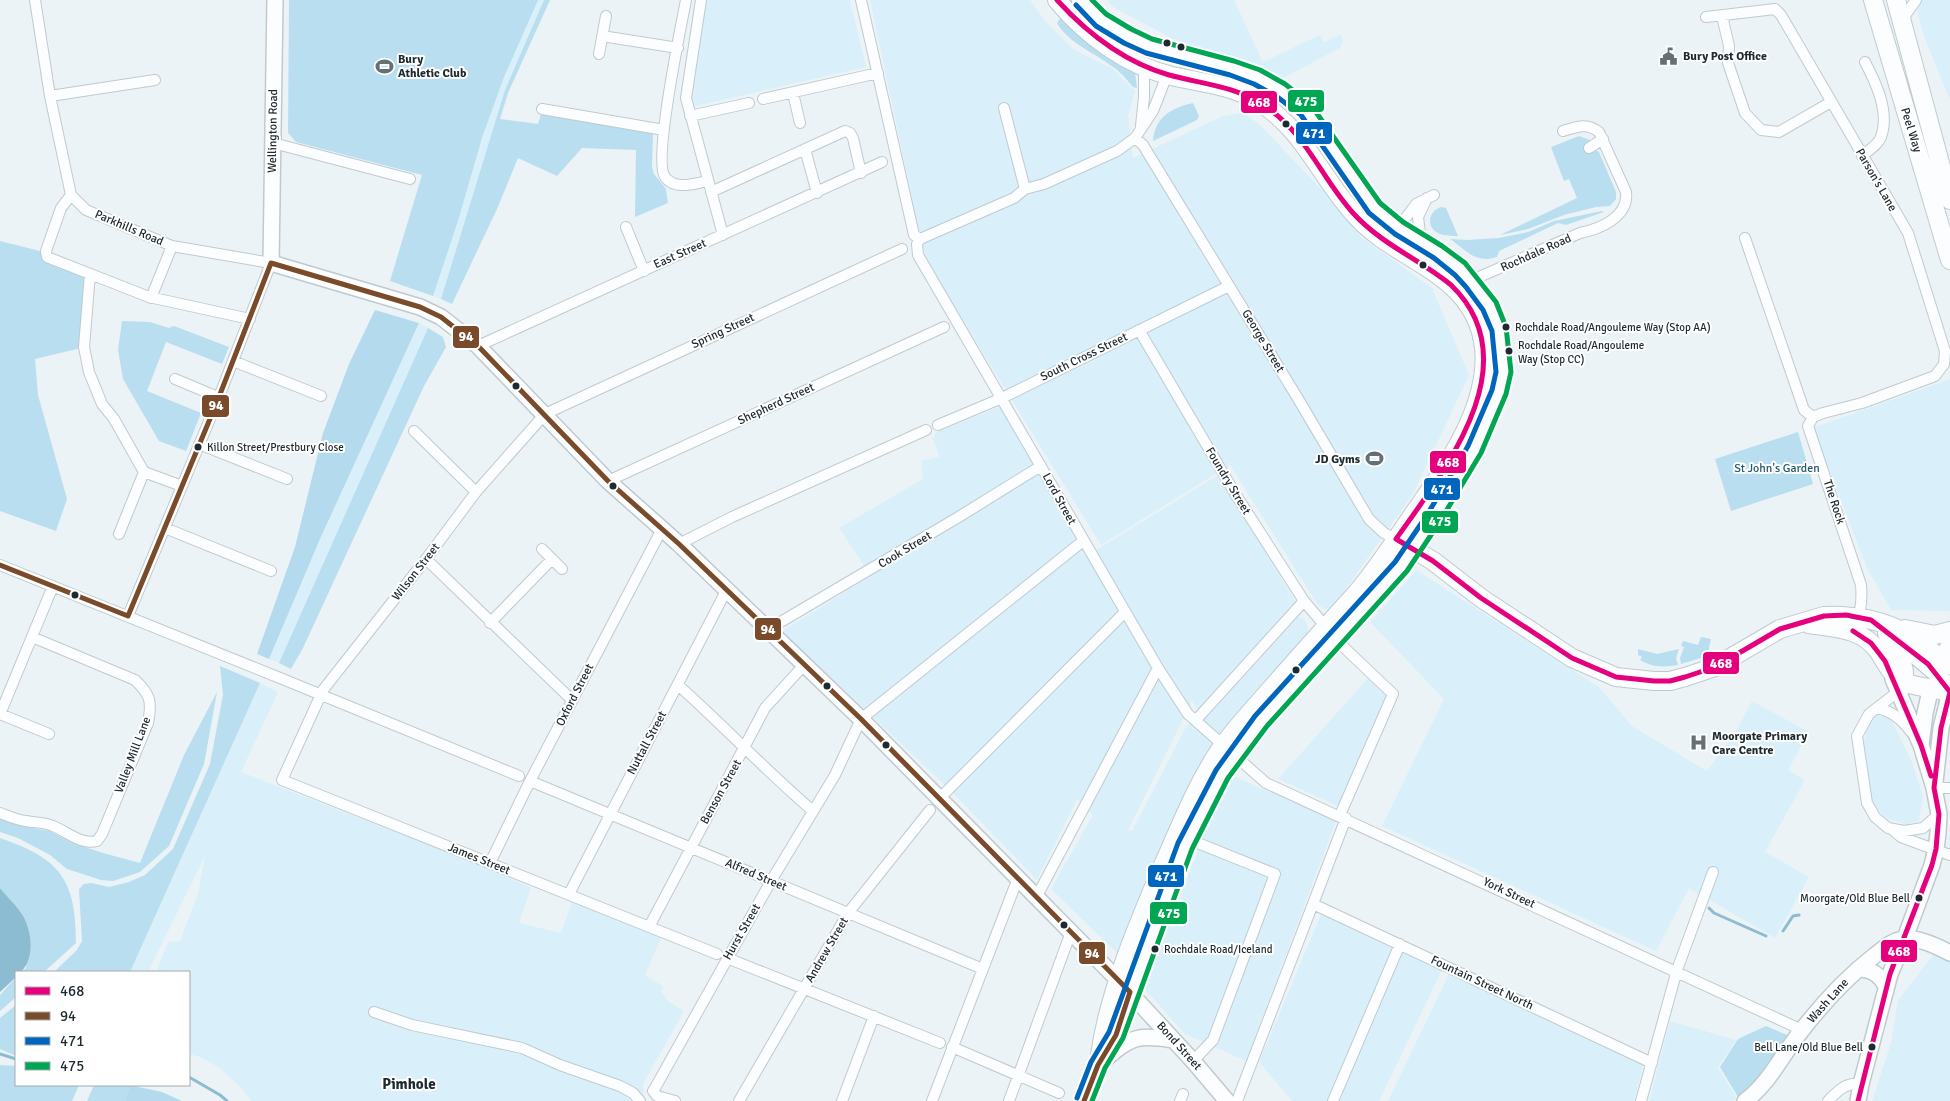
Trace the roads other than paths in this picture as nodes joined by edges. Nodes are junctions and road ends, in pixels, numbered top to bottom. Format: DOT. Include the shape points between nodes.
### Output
graph roads {
  1 [pos="35,0"];
  2 [pos="275,0"];
  3 [pos="686,0"];
  4 [pos="701,0"];
  5 [pos="861,0"];
  6 [pos="1057,0"];
  7 [pos="1081,0"];
  8 [pos="1873,0"];
  9 [pos="1896,0"];
  10 [pos="1916,0"];
  11 [pos="606,16"];
  12 [pos="1722,16"];
  13 [pos="1706,17"];
  14 [pos="1101,20"];
  15 [pos="1903,27"];
  16 [pos="602,36"];
  17 [pos="678,48"];
  18 [pos="599,54"];
  19 [pos="1865,62"];
  20 [pos="1144,66"];
  21 [pos="878,73"];
  22 [pos="1167,75"];
  23 [pos="155,80"];
  24 [pos="793,93"];
  25 [pos="50,96"];
  26 [pos="763,99"];
  27 [pos="1831,102"];
  28 [pos="749,103"];
  29 [pos="1004,108"];
  30 [pos="542,109"];
  31 [pos="690,116"];
  32 [pos="800,123"];
  33 [pos="1141,127"];
  34 [pos="664,130"];
  35 [pos="1563,131"];
  36 [pos="1135,138"];
  37 [pos="1603,139"];
  38 [pos="273,143"];
  39 [pos="1589,148"];
  40 [pos="805,149"];
  41 [pos="1862,156"];
  42 [pos="882,162"];
  43 [pos="860,172"];
  44 [pos="410,179"];
  45 [pos="708,180"];
  46 [pos="1025,189"];
  47 [pos="711,192"];
  48 [pos="816,192"];
  49 [pos="70,195"];
  50 [pos="1950,200"];
  51 [pos="626,227"];
  52 [pos="1399,228"];
  53 [pos="723,235"];
  54 [pos="1745,238"];
  55 [pos="920,239"];
  56 [pos="1422,241"];
  57 [pos="1387,243"];
  58 [pos="172,246"];
  59 [pos="902,250"];
  60 [pos="1950,260"];
  61 [pos="271,263"];
  62 [pos="644,271"];
  63 [pos="90,274"];
  64 [pos="1229,286"];
  65 [pos="1465,287"];
  66 [pos="151,298"];
  67 [pos="250,318"];
  68 [pos="944,327"];
  69 [pos="1139,330"];
  70 [pos="478,346"];
  71 [pos="233,361"];
  72 [pos="176,379"];
  73 [pos="321,396"];
  74 [pos="218,397"];
  75 [pos="1002,398"];
  76 [pos="545,414"];
  77 [pos="1813,417"];
  78 [pos="938,425"];
  79 [pos="926,430"];
  80 [pos="414,431"];
  81 [pos="199,444"];
  82 [pos="1041,466"];
  83 [pos="144,472"];
  84 [pos="287,479"];
  85 [pos="608,481"];
  86 [pos="182,486"];
  87 [pos="476,492"];
  88 [pos="166,528"];
  89 [pos="662,529"];
  90 [pos="119,534"];
  91 [pos="1396,539"];
  92 [pos="1083,541"];
  93 [pos="679,544"];
  94 [pos="1414,548"];
  95 [pos="542,549"];
  96 [pos="426,559"];
  97 [pos="552,559"];
  98 [pos="0,565"];
  99 [pos="562,569"];
  100 [pos="272,571"];
  101 [pos="53,586"];
  102 [pos="726,591"];
  103 [pos="1304,601"];
  104 [pos="1125,612"];
  105 [pos="128,616"];
  106 [pos="1859,622"];
  107 [pos="490,623"];
  108 [pos="767,630"];
  109 [pos="1889,630"];
  110 [pos="1950,631"];
  111 [pos="1330,633"];
  112 [pos="32,637"];
  113 [pos="804,665"];
  114 [pos="1942,666"];
  115 [pos="1158,668"];
  116 [pos="678,685"];
  117 [pos="1901,686"];
  118 [pos="1950,692"];
  119 [pos="321,695"];
  120 [pos="572,700"];
  121 [pos="1877,708"];
  122 [pos="0,714"];
  123 [pos="861,719"];
  124 [pos="1196,720"];
  125 [pos="1950,722"];
  126 [pos="49,734"];
  127 [pos="301,740"];
  128 [pos="1939,744"];
  129 [pos="1921,745"];
  130 [pos="744,749"];
  131 [pos="1230,750"];
  132 [pos="519,776"];
  133 [pos="530,781"];
  134 [pos="1934,788"];
  135 [pos="1950,788"];
  136 [pos="935,804"];
  137 [pos="813,811"];
  138 [pos="0,812"];
  139 [pos="609,814"];
  140 [pos="1939,814"];
  141 [pos="1343,816"];
  142 [pos="1888,828"];
  143 [pos="1188,839"];
  144 [pos="690,847"];
  145 [pos="1936,849"];
  146 [pos="1950,855"];
  147 [pos="490,863"];
  148 [pos="1713,872"];
  149 [pos="1018,878"];
  150 [pos="771,881"];
  151 [pos="568,894"];
  152 [pos="1037,896"];
  153 [pos="1313,904"];
  154 [pos="848,913"];
  155 [pos="650,927"];
  156 [pos="1071,932"];
  157 [pos="1905,938"];
  158 [pos="1400,944"];
  159 [pos="1950,953"];
  160 [pos="717,954"];
  161 [pos="727,958"];
  162 [pos="983,969"];
  163 [pos="1858,969"];
  164 [pos="1677,970"];
  165 [pos="1125,986"];
  166 [pos="804,988"];
  167 [pos="1886,991"];
  168 [pos="374,1012"];
  169 [pos="874,1016"];
  170 [pos="1802,1030"];
  171 [pos="1173,1040"];
  172 [pos="940,1042"];
  173 [pos="952,1047"];
  174 [pos="1193,1061"];
  175 [pos="1652,1063"];
  176 [pos="1098,1065"];
  177 [pos="1018,1076"];
  178 [pos="1861,1084"];
  179 [pos="1059,1093"];
  180 [pos="640,1101"];
  181 [pos="675,1101"];
  182 [pos="739,1101"];
  183 [pos="842,1101"];
  184 [pos="932,1101"];
  185 [pos="1009,1101"];
  186 [pos="1084,1101"];
  187 [pos="1227,1101"];
  188 [pos="1237,1101"];
  189 [pos="1333,1101"];
  190 [pos="1642,1101"];
  191 [pos="1744,1101"];
  192 [pos="1828,1101"];
  193 [pos="1858,1101"];
  1 -- 25 [label="street"];
  2 -- 38 [label="main road, Wellington Road"];
  3 -- 17 [label="street"];
  4 -- 31 [label="street" via="686,98"];
  5 -- 21 [label="street"];
  6 -- 20 [label="highway" via="1073,19 1101,42"];
  7 -- 14 [label="highway"];
  8 -- 60 [label="highway, Peel Way"];
  9 -- 15 [label="highway, Peel Way"];
  10 -- 15 [label="street" via="1906,14"];
  11 -- 16 [label="street"];
  12 -- 13 [label="street"];
  12 -- 27 [label="street, Parson's Lane" via="1775,9"];
  12 -- 27 [label="street" via="1729,46 1728,63 1745,113 1762,130 1779,132"];
  14 -- 22 [label="highway" via="1114,34 1165,63"];
  14 -- 52 [label="highway" via="1149,46 1232,68 1280,90 1306,110 1374,208"];
  15 -- 50 [label="highway, Peel Way"];
  16 -- 17 [label="street"];
  16 -- 18 [label="street"];
  17 -- 34 [label="street"];
  19 -- 41 [label="street" via="1874,79 1884,118 1876,145"];
  20 -- 22 [label="highway"];
  20 -- 33 [label="street"];
  21 -- 24 [label="street"];
  21 -- 55 [label="street" via="914,235"];
  22 -- 33 [label="street" via="1153,111"];
  22 -- 57 [label="highway" via="1231,88 1270,109 1291,127 1358,218"];
  23 -- 25 [label="street"];
  24 -- 26 [label="street"];
  24 -- 32 [label="street"];
  25 -- 49 [label="street"];
  27 -- 41 [label="street, Parson's Lane"];
  28 -- 31 [label="street"];
  29 -- 46 [label="street"];
  30 -- 34 [label="street"];
  31 -- 45 [label="street"];
  33 -- 36 [label="street"];
  34 -- 45 [label="street" via="661,160 666,179 684,185"];
  35 -- 37 [label="street" via="1580,126 1594,128"];
  36 -- 46 [label="street" via="1117,151 1044,184"];
  36 -- 64 [label="street, George Street" via="1143,145"];
  37 -- 39 [label="street"];
  37 -- 65 [label="street, Rochdale Road" via="1626,192 1626,200 1615,218 1597,229 1580,233 1479,277"];
  38 -- 44 [label="street"];
  38 -- 61 [label="main road, Wellington Road"];
  40 -- 43 [label="street" via="845,131 850,133"];
  40 -- 47 [label="street"];
  40 -- 48 [label="street"];
  41 -- 77 [label="street, Parson's Lane" via="1908,233 1944,351 1944,364 1935,376 1924,381"];
  42 -- 43 [label="street, East Street"];
  43 -- 48 [label="street, East Street"];
  45 -- 47 [label="street"];
  46 -- 55 [label="street" via="1014,198"];
  47 -- 53 [label="street"];
  48 -- 53 [label="street, East Street"];
  49 -- 58 [label="street, Parkhills Road" via="86,210"];
  49 -- 63 [label="street" via="61,208 46,251 47,257"];
  51 -- 62 [label="street"];
  52 -- 56 [label="highway"];
  52 -- 56 [label="street" via="1416,204 1430,197 1418,216"];
  52 -- 57 [label="street"];
  53 -- 62 [label="street, East Street"];
  54 -- 77 [label="street" via="1804,410"];
  55 -- 75 [label="street, Lord Street" via="918,256"];
  56 -- 65 [label="highway" via="1460,269"];
  57 -- 65 [label="highway"];
  58 -- 61 [label="street, Parkhills Road"];
  58 -- 66 [label="street"];
  59 -- 76 [label="street, Spring Street"];
  61 -- 67 [label="street"];
  61 -- 70 [label="main road, Parkhills Road" via="434,313"];
  62 -- 70 [label="street, East Street"];
  63 -- 66 [label="street"];
  63 -- 83 [label="street" via="84,347 89,372 102,404"];
  64 -- 69 [label="street, South Cross Street"];
  64 -- 91 [label="street, George Street" via="1369,519 1384,534"];
  65 -- 91 [label="highway" via="1484,344 1485,368 1479,398 1450,461"];
  65 -- 94 [label="highway" via="1490,306 1499,329 1504,372 1475,449"];
  66 -- 67 [label="street"];
  67 -- 71 [label="street"];
  68 -- 85 [label="street, Shepherd Street"];
  69 -- 75 [label="street, South Cross Street"];
  69 -- 103 [label="street, Foundry Street" via="1236,495"];
  70 -- 76 [label="main road, Parkhills Road"];
  71 -- 73 [label="street"];
  71 -- 74 [label="street"];
  72 -- 74 [label="street"];
  74 -- 81 [label="street"];
  75 -- 78 [label="street, South Cross Street"];
  75 -- 82 [label="street, Lord Street"];
  76 -- 85 [label="main road, Parkhills Road"];
  76 -- 87 [label="street, Wilson Street"];
  77 -- 106 [label="street, The Rock" via="1808,426 1862,585"];
  79 -- 93 [label="street"];
  80 -- 87 [label="street"];
  81 -- 84 [label="street"];
  81 -- 86 [label="street"];
  82 -- 92 [label="street, Lord Street"];
  82 -- 108 [label="street, Cook Street"];
  83 -- 86 [label="street"];
  83 -- 90 [label="street"];
  85 -- 89 [label="main road, Parkhills Road"];
  86 -- 88 [label="street"];
  87 -- 96 [label="street, Wilson Street"];
  88 -- 100 [label="street"];
  88 -- 105 [label="street"];
  89 -- 93 [label="main road, Parkhills Road"];
  89 -- 120 [label="street, Oxford Street"];
  91 -- 94 [label="highway"];
  91 -- 111 [label="highway"];
  92 -- 104 [label="street, Lord Street"];
  92 -- 123 [label="street"];
  93 -- 102 [label="main road, Parkhills Road"];
  94 -- 106 [label="highway" via="1481,598 1572,658 1616,677 1670,681 1715,667 1780,629 1799,623 1824,616 1846,615"];
  94 -- 111 [label="highway" via="1401,567"];
  95 -- 97 [label="street"];
  96 -- 107 [label="street"];
  96 -- 119 [label="street, Wilson Street"];
  97 -- 99 [label="street"];
  97 -- 107 [label="street"];
  98 -- 101 [label="street"];
  101 -- 105 [label="street"];
  101 -- 112 [label="street"];
  102 -- 108 [label="main road, Parkhills Road"];
  102 -- 116 [label="street, Nuttall Street"];
  103 -- 111 [label="street, Foundry Street"];
  103 -- 124 [label="street"];
  104 -- 115 [label="street, Lord Street"];
  104 -- 136 [label="street, Andrew Street"];
  105 -- 119 [label="street"];
  106 -- 109 [label="highway"];
  106 -- 117 [label="highway" via="1874,636 1878,650"];
  107 -- 120 [label="street"];
  108 -- 113 [label="main road, Bond Street"];
  109 -- 110 [label="highway" via="1931,634"];
  109 -- 114 [label="highway" via="1928,664"];
  109 -- 117 [label="highway" via="1903,665"];
  111 -- 131 [label="highway" via="1256,728"];
  111 -- 131 [label="highway" via="1243,720"];
  111 -- 141 [label="street, Foundry Street" via="1393,694"];
  112 -- 122 [label="street"];
  112 -- 138 [label="street, Valley Mill Lane" via="136,680 147,691 151,706 148,723 97,841 81,841 42,822 27,822"];
  113 -- 123 [label="main road, Bond Street"];
  113 -- 130 [label="street, Benson Street" via="765,708"];
  114 -- 117 [label="highway" via="1916,686"];
  114 -- 118 [label="highway"];
  114 -- 129 [label="main road" via="1925,713"];
  115 -- 124 [label="street, Lord Street" via="1188,714"];
  115 -- 152 [label="street"];
  116 -- 130 [label="street"];
  116 -- 139 [label="street, Nuttall Street"];
  117 -- 121 [label="street"];
  117 -- 129 [label="main road"];
  118 -- 128 [label="main road"];
  119 -- 127 [label="street, Wilson Street"];
  119 -- 132 [label="street"];
  120 -- 133 [label="street, Oxford Street"];
  121 -- 129 [label="street" via="1898,717"];
  121 -- 142 [label="street" via="1862,723 1857,736 1858,750 1867,803 1875,817"];
  122 -- 126 [label="street"];
  123 -- 136 [label="main road, Bond Street"];
  123 -- 137 [label="street, Hurst Street" via="835,775"];
  124 -- 131 [label="street, Lord Street"];
  125 -- 128 [label="main road"];
  127 -- 147 [label="street, James Street" via="282,780"];
  128 -- 134 [label="main road"];
  129 -- 134 [label="main road"];
  130 -- 137 [label="street"];
  130 -- 144 [label="street, Benson Street"];
  131 -- 141 [label="street, York Street" via="1266,782"];
  131 -- 143 [label="highway" via="1222,774"];
  131 -- 165 [label="highway" via="1209,768 1168,854 1150,896"];
  133 -- 139 [label="street, Alfred Street"];
  133 -- 147 [label="street, Oxford Street"];
  134 -- 135 [label="street"];
  134 -- 140 [label="main road"];
  136 -- 149 [label="main road, Bond Street"];
  136 -- 154 [label="street, Andrew Street"];
  137 -- 150 [label="street, Hurst Street"];
  139 -- 144 [label="street, Alfred Street"];
  139 -- 151 [label="street, Nuttall Street"];
  140 -- 142 [label="street" via="1928,825 1916,830"];
  140 -- 145 [label="main road"];
  141 -- 153 [label="street"];
  141 -- 164 [label="street, York Street"];
  142 -- 145 [label="street"];
  143 -- 165 [label="highway"];
  143 -- 174 [label="street" via="1275,874 1213,1040"];
  144 -- 150 [label="street, Alfred Street"];
  144 -- 155 [label="street, Benson Street"];
  145 -- 146 [label="street"];
  145 -- 157 [label="main road"];
  147 -- 151 [label="street, James Street"];
  148 -- 164 [label="street"];
  149 -- 152 [label="main road, Bond Street"];
  149 -- 162 [label="street"];
  150 -- 154 [label="street, Alfred Street"];
  150 -- 161 [label="street, Hurst Street"];
  151 -- 155 [label="street, James Street"];
  152 -- 156 [label="main road, Bond Street"];
  153 -- 158 [label="street, Fountain Street North"];
  153 -- 188 [label="street"];
  154 -- 162 [label="street, Alfred Street"];
  154 -- 166 [label="street, Andrew Street"];
  155 -- 160 [label="street, James Street"];
  156 -- 165 [label="main road, Bond Street"];
  156 -- 177 [label="street"];
  157 -- 159 [label="main road" via="1934,945"];
  157 -- 163 [label="main road, Wash Lane" via="1894,941"];
  157 -- 167 [label="main road"];
  158 -- 175 [label="street, Fountain Street North"];
  158 -- 189 [label="street"];
  161 -- 166 [label="street"];
  161 -- 181 [label="street, Hurst Street" via="655,1088 654,1093 660,1098"];
  162 -- 173 [label="street"];
  163 -- 167 [label="main road" via="1877,974"];
  163 -- 170 [label="main road, Wash Lane"];
  164 -- 170 [label="street, York Street"];
  164 -- 175 [label="street"];
  165 -- 171 [label="main road, Bond Street"];
  165 -- 176 [label="highway" via="1103,1031"];
  166 -- 169 [label="street"];
  166 -- 182 [label="street, Andrew Street"];
  167 -- 178 [label="main road"];
  168 -- 180 [label="street" via="412,1025 522,1048 620,1086"];
  169 -- 172 [label="street"];
  169 -- 183 [label="street"];
  170 -- 191 [label="main road, Wash Lane" via="1758,1091"];
  171 -- 174 [label="main road, Bond Street"];
  171 -- 176 [label="main road" via="1148,1036 1133,1039"];
  173 -- 177 [label="street"];
  173 -- 184 [label="street"];
  174 -- 187 [label="main road, Bond Street"];
  175 -- 190 [label="street"];
  176 -- 186 [label="highway"];
  177 -- 179 [label="street"];
  177 -- 185 [label="street"];
  178 -- 192 [label="street" via="1851,1083 1841,1088"];
  178 -- 193 [label="main road"];
}
